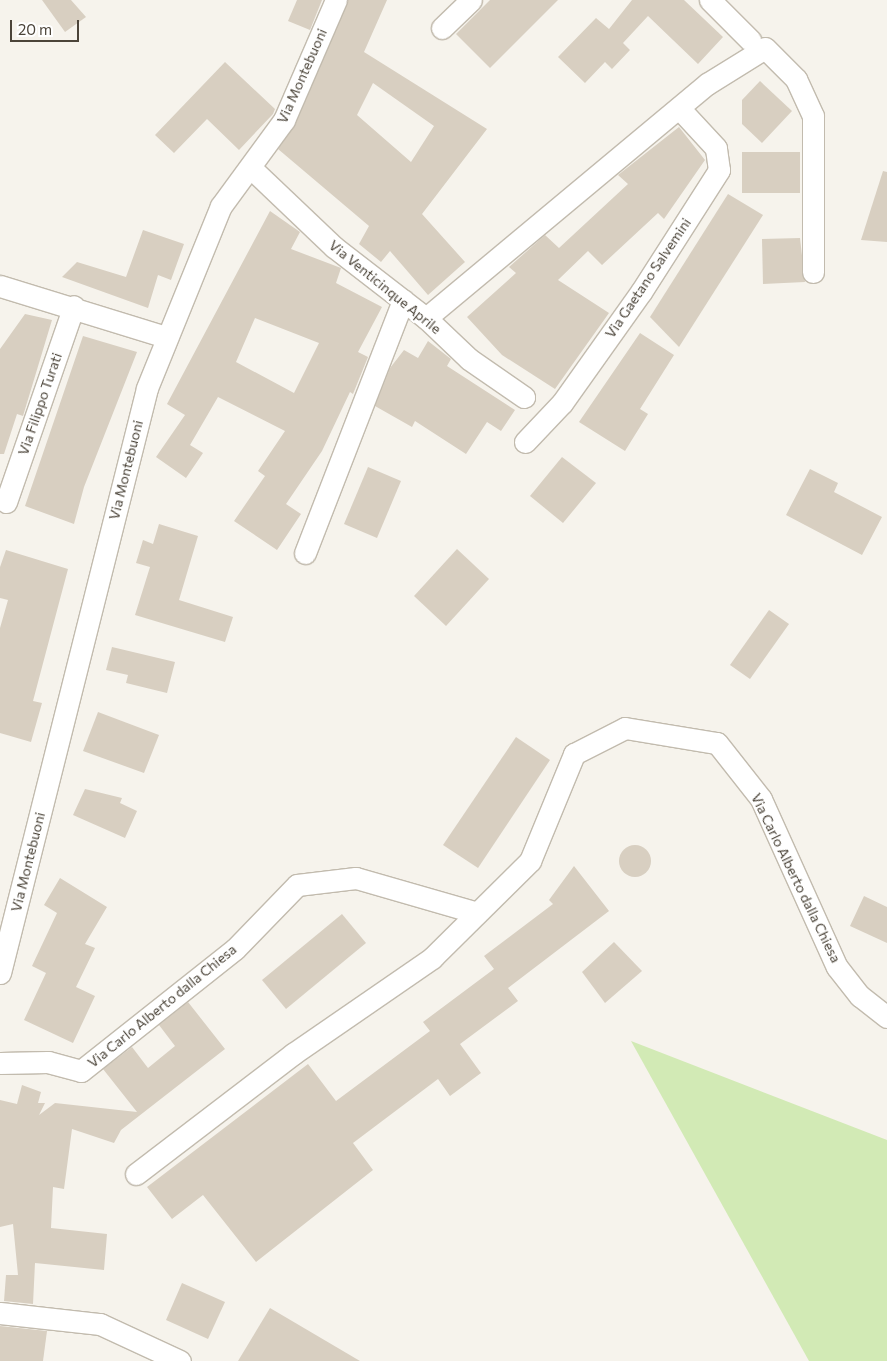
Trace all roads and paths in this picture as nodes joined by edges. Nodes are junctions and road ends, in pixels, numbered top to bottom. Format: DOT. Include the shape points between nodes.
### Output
graph roads {
  1 [pos="336,0"];
  2 [pos="472,0"];
  3 [pos="710,0"];
  4 [pos="442,28"];
  5 [pos="750,40"];
  6 [pos="679,108"];
  7 [pos="252,169"];
  8 [pos="813,272"];
  9 [pos="0,286"];
  10 [pos="403,300"];
  11 [pos="74,306"];
  12 [pos="426,318"];
  13 [pos="166,337"];
  14 [pos="524,397"];
  15 [pos="525,442"];
  16 [pos="6,502"];
  17 [pos="305,553"];
  18 [pos="477,914"];
  19 [pos="0,972"];
  20 [pos="887,1017"];
  21 [pos="0,1063"];
  22 [pos="136,1174"];
  23 [pos="0,1313"];
  24 [pos="180,1361"];
  1 -- 7 [label="street, Via Montebuoni" via="284,120"];
  2 -- 4 [label="street"];
  3 -- 5 [label="street"];
  6 -- 8 [label="street" via="765,48 796,79 813,116"];
  6 -- 12 [label="street"];
  6 -- 15 [label="street, Via Gaetano Salvemini" via="716,148 719,170 641,292 562,403"];
  7 -- 10 [label="street, Via Venticinque Aprile" via="334,247"];
  7 -- 13 [label="street, Via Montebuoni" via="221,206"];
  9 -- 11 [label="street"];
  10 -- 12 [label="street, Via Venticinque Aprile"];
  10 -- 17 [label="street"];
  11 -- 13 [label="street"];
  11 -- 16 [label="street, Via Filippo Turati"];
  12 -- 14 [label="street, Via Venticinque Aprile" via="469,358"];
  13 -- 19 [label="street, Via Montebuoni" via="147,388"];
  18 -- 20 [label="street, Via Carlo Alberto dalla Chiesa" via="530,860 574,754 625,728 716,743 761,798 838,967 860,996"];
  18 -- 21 [label="street, Via Carlo Alberto dalla Chiesa" via="356,878 297,884 235,949 81,1071 48,1062"];
  18 -- 22 [label="street, Via Carlo Alberto dalla Chiesa" via="432,958 293,1054"];
  23 -- 24 [label="street" via="100,1324"];
}
